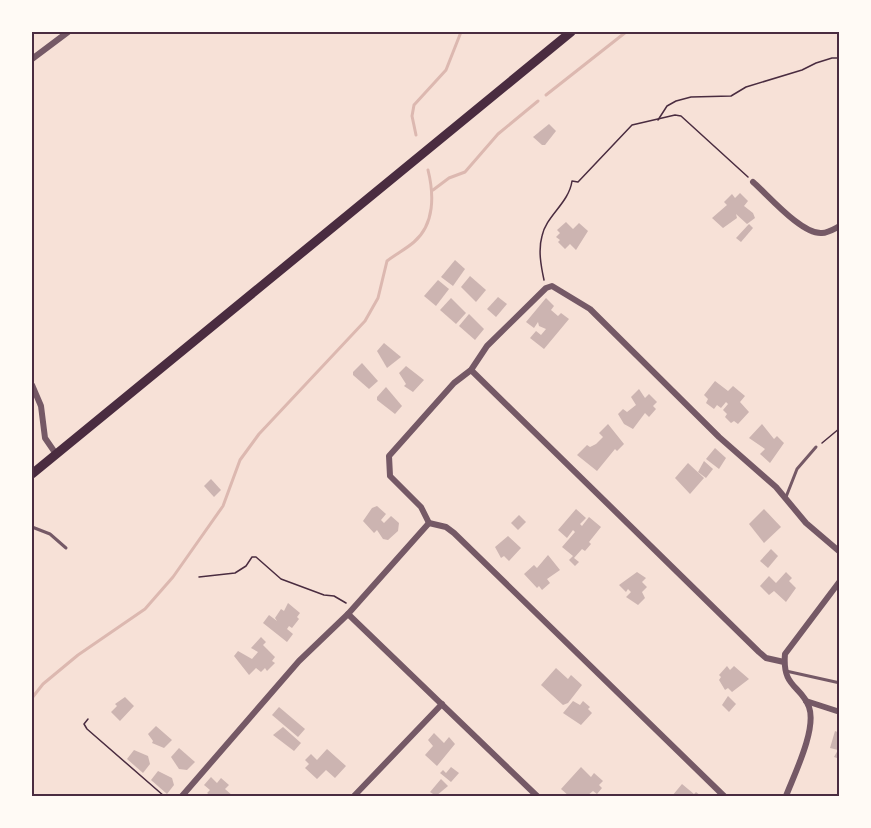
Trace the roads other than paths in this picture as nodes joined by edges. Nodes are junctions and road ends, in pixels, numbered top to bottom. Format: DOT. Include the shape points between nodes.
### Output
graph roads {
  1 [pos="68,32"];
  2 [pos="571,32"];
  3 [pos="32,59"];
  4 [pos="753,182"];
  5 [pos="840,226"];
  6 [pos="471,370"];
  7 [pos="32,385"];
  8 [pos="816,447"];
  9 [pos="56,454"];
  10 [pos="32,474"];
  11 [pos="786,498"];
  12 [pos="429,523"];
  13 [pos="32,527"];
  14 [pos="66,548"];
  15 [pos="840,552"];
  16 [pos="840,582"];
  17 [pos="348,614"];
  18 [pos="784,662"];
  19 [pos="785,671"];
  20 [pos="840,683"];
  21 [pos="806,701"];
  22 [pos="442,704"];
  23 [pos="840,712"];
  24 [pos="182,796"];
  25 [pos="354,796"];
  26 [pos="537,796"];
  27 [pos="724,796"];
  28 [pos="786,796"];
  1 -- 3 [label="street"];
  2 -- 9 [label="main road"];
  4 -- 5 [label="street" via="802,227 822,233"];
  6 -- 11 [label="street" via="487,346 552,286 590,309"];
  6 -- 12 [label="street" via="454,383 389,456 390,476 421,507"];
  6 -- 18 [label="street" via="759,652"];
  7 -- 9 [label="street" via="41,406 45,438"];
  8 -- 11 [label="lane" via="797,469"];
  9 -- 10 [label="main road"];
  11 -- 15 [label="street" via="806,523"];
  12 -- 17 [label="street"];
  12 -- 27 [label="street" via="453,533"];
  13 -- 14 [label="lane" via="50,534"];
  16 -- 18 [label="street" via="794,639"];
  17 -- 22 [label="street"];
  17 -- 24 [label="street" via="299,661"];
  18 -- 19 [label="street"];
  19 -- 20 [label="lane"];
  19 -- 21 [label="street" via="792,687"];
  21 -- 23 [label="street"];
  21 -- 28 [label="street" via="811,715 809,730"];
  22 -- 25 [label="street"];
  22 -- 26 [label="street"];
}
